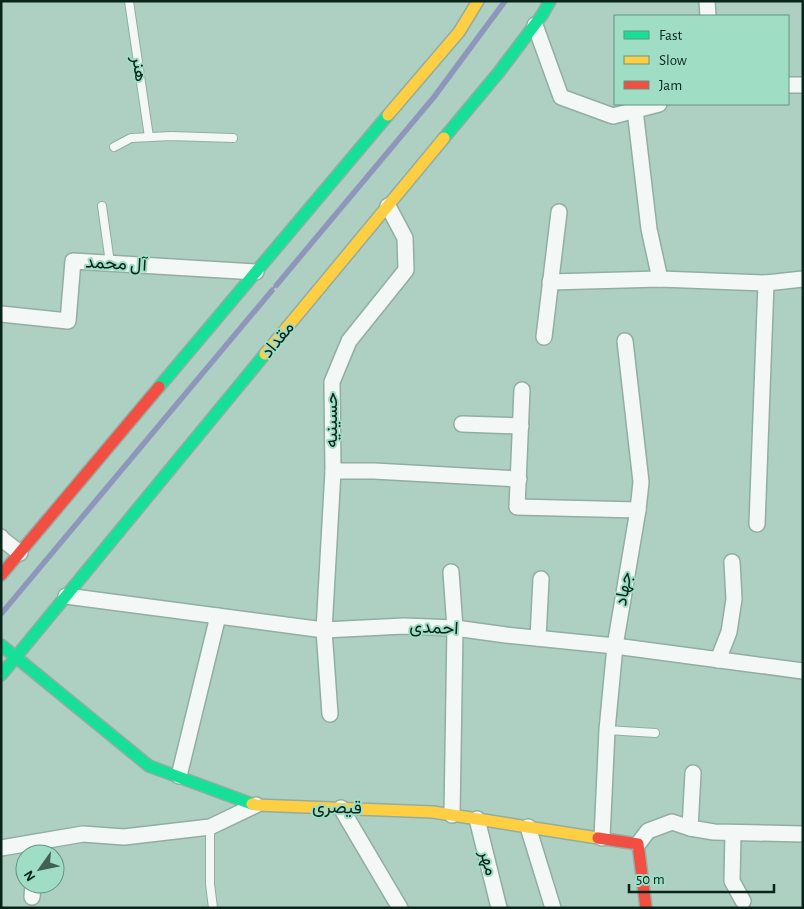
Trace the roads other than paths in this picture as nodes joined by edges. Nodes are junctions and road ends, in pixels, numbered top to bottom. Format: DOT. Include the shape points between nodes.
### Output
graph roads {
  1 [pos="128,1"];
  2 [pos="478,1"];
  3 [pos="550,1"];
  4 [pos="707,1"];
  5 [pos="708,15"];
  6 [pos="536,25"];
  7 [pos="789,85"];
  8 [pos="803,85"];
  9 [pos="655,105"];
  10 [pos="635,110"];
  11 [pos="149,137"];
  12 [pos="233,138"];
  13 [pos="114,147"];
  14 [pos="102,206"];
  15 [pos="388,206"];
  16 [pos="559,212"];
  17 [pos="110,263"];
  18 [pos="256,272"];
  19 [pos="660,279"];
  20 [pos="803,279"];
  21 [pos="550,282"];
  22 [pos="766,283"];
  23 [pos="1,314"];
  24 [pos="544,337"];
  25 [pos="625,341"];
  26 [pos="522,390"];
  27 [pos="462,424"];
  28 [pos="521,426"];
  29 [pos="333,471"];
  30 [pos="518,479"];
  31 [pos="638,510"];
  32 [pos="757,524"];
  33 [pos="1,537"];
  34 [pos="20,553"];
  35 [pos="732,562"];
  36 [pos="451,572"];
  37 [pos="1,575"];
  38 [pos="541,579"];
  39 [pos="66,596"];
  40 [pos="218,616"];
  41 [pos="455,628"];
  42 [pos="324,630"];
  43 [pos="538,638"];
  44 [pos="1,645"];
  45 [pos="615,646"];
  46 [pos="16,657"];
  47 [pos="718,660"];
  48 [pos="803,671"];
  49 [pos="1,675"];
  50 [pos="330,714"];
  51 [pos="607,730"];
  52 [pos="655,733"];
  53 [pos="693,773"];
  54 [pos="179,776"];
  55 [pos="256,806"];
  56 [pos="341,808"];
  57 [pos="452,815"];
  58 [pos="477,819"];
  59 [pos="210,827"];
  60 [pos="528,827"];
  61 [pos="690,828"];
  62 [pos="733,832"];
  63 [pos="803,834"];
  64 [pos="602,838"];
  65 [pos="48,844"];
  66 [pos="638,844"];
  67 [pos="1,848"];
  68 [pos="15,848"];
  69 [pos="743,901"];
  70 [pos="213,908"];
  71 [pos="400,908"];
  72 [pos="499,908"];
  73 [pos="553,908"];
  74 [pos="646,908"];
  1 -- 11 [label="lane, هنر"];
  2 -- 18 [label="main road" via="459,32"];
  3 -- 6 [label="main road, مقداد"];
  4 -- 5 [label="street"];
  6 -- 10 [label="street" via="562,97 613,116"];
  6 -- 15 [label="main road, مقداد"];
  7 -- 8 [label="street"];
  9 -- 10 [label="street"];
  10 -- 19 [label="street" via="649,228"];
  11 -- 12 [label="lane"];
  11 -- 13 [label="lane" via="131,138"];
  14 -- 17 [label="lane"];
  15 -- 29 [label="street, حسینیه" via="404,238 406,270 349,341 332,382"];
  15 -- 39 [label="main road, مقداد"];
  16 -- 21 [label="street"];
  17 -- 18 [label="street, آل محمد"];
  17 -- 23 [label="street, آل محمد" via="73,261 68,321"];
  18 -- 34 [label="main road"];
  19 -- 21 [label="street"];
  19 -- 22 [label="street"];
  20 -- 22 [label="street"];
  21 -- 24 [label="street"];
  22 -- 32 [label="street"];
  25 -- 31 [label="street, جهاد" via="641,482"];
  26 -- 28 [label="street"];
  27 -- 28 [label="street"];
  28 -- 30 [label="street"];
  29 -- 30 [label="street"];
  29 -- 42 [label="street, حسینیه"];
  30 -- 31 [label="street" via="517,507"];
  31 -- 45 [label="street, جهاد"];
  33 -- 34 [label="street"];
  34 -- 37 [label="main road"];
  35 -- 47 [label="street" via="734,599 729,632"];
  36 -- 41 [label="street"];
  38 -- 43 [label="street"];
  39 -- 40 [label="street, احمدی"];
  39 -- 46 [label="main road, مقداد"];
  40 -- 42 [label="street, احمدی"];
  40 -- 54 [label="street"];
  41 -- 42 [label="street, احمدی" via="404,626"];
  41 -- 43 [label="street, احمدی"];
  41 -- 57 [label="street"];
  42 -- 50 [label="street, حسینیه"];
  43 -- 45 [label="street, احمدی"];
  44 -- 46 [label="main road, قیصری"];
  45 -- 47 [label="street, احمدی"];
  45 -- 51 [label="street, جهاد"];
  46 -- 49 [label="main road, مقداد"];
  46 -- 54 [label="main road, قیصری" via="149,766"];
  47 -- 48 [label="street, احمدی"];
  51 -- 52 [label="lane"];
  51 -- 64 [label="street, جهاد"];
  53 -- 61 [label="street"];
  54 -- 55 [label="main road, قیصری"];
  55 -- 56 [label="main road, قیصری"];
  55 -- 59 [label="street"];
  56 -- 57 [label="main road, قیصری"];
  56 -- 71 [label="street"];
  57 -- 58 [label="main road, قیصری"];
  58 -- 60 [label="main road, قیصری"];
  58 -- 72 [label="street, مهر"];
  59 -- 65 [label="street" via="124,837 83,834"];
  59 -- 70 [label="lane"];
  60 -- 64 [label="main road, قیصری"];
  60 -- 73 [label="street"];
  61 -- 62 [label="street"];
  61 -- 66 [label="street" via="672,822 648,831"];
  62 -- 63 [label="street"];
  62 -- 69 [label="street" via="732,881"];
  64 -- 66 [label="main road, قیصری"];
  66 -- 74 [label="main road"];
  67 -- 68 [label="street"];
}
